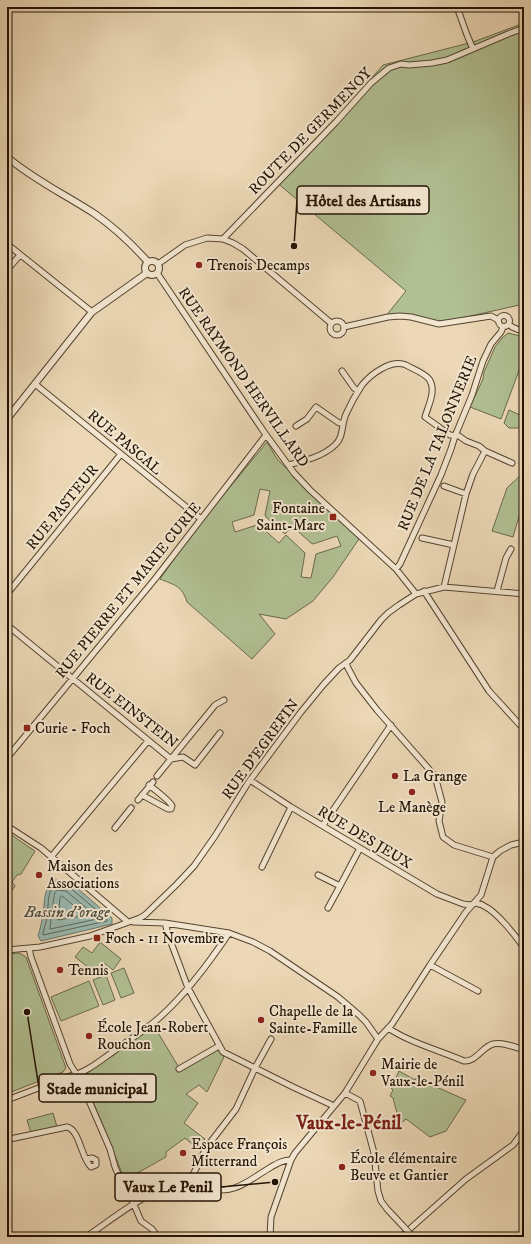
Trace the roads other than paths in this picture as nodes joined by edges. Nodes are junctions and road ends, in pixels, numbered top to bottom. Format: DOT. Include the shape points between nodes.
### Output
graph roads {
  1 [pos="457,7"];
  2 [pos="524,28"];
  3 [pos="473,49"];
  4 [pos="7,157"];
  5 [pos="223,239"];
  6 [pos="7,244"];
  7 [pos="20,255"];
  8 [pos="148,262"];
  9 [pos="158,264"];
  10 [pos="7,270"];
  11 [pos="147,273"];
  12 [pos="157,273"];
  13 [pos="92,312"];
  14 [pos="498,320"];
  15 [pos="332,323"];
  16 [pos="509,324"];
  17 [pos="344,327"];
  18 [pos="503,327"];
  19 [pos="524,332"];
  20 [pos="342,371"];
  21 [pos="35,384"];
  22 [pos="358,391"];
  23 [pos="7,419"];
  24 [pos="343,423"];
  25 [pos="296,426"];
  26 [pos="266,435"];
  27 [pos="455,436"];
  28 [pos="485,451"];
  29 [pos="121,454"];
  30 [pos="512,463"];
  31 [pos="288,465"];
  32 [pos="444,486"];
  33 [pos="466,494"];
  34 [pos="200,519"];
  35 [pos="422,538"];
  36 [pos="454,545"];
  37 [pos="511,549"];
  38 [pos="396,570"];
  39 [pos="444,587"];
  40 [pos="424,591"];
  41 [pos="497,591"];
  42 [pos="7,594"];
  43 [pos="416,594"];
  44 [pos="524,594"];
  45 [pos="7,625"];
  46 [pos="346,663"];
  47 [pos="72,679"];
  48 [pos="224,700"];
  49 [pos="391,726"];
  50 [pos="524,726"];
  51 [pos="220,733"];
  52 [pos="148,741"];
  53 [pos="7,758"];
  54 [pos="171,759"];
  55 [pos="158,776"];
  56 [pos="250,780"];
  57 [pos="140,797"];
  58 [pos="292,807"];
  59 [pos="131,808"];
  60 [pos="323,825"];
  61 [pos="7,826"];
  62 [pos="115,828"];
  63 [pos="524,842"];
  64 [pos="360,848"];
  65 [pos="51,857"];
  66 [pos="493,857"];
  67 [pos="262,867"];
  68 [pos="318,875"];
  69 [pos="340,886"];
  70 [pos="474,904"];
  71 [pos="328,908"];
  72 [pos="128,922"];
  73 [pos="165,924"];
  74 [pos="229,933"];
  75 [pos="29,948"];
  76 [pos="524,948"];
  77 [pos="7,950"];
  78 [pos="430,965"];
  79 [pos="188,988"];
  80 [pos="478,991"];
  81 [pos="388,1028"];
  82 [pos="271,1039"];
  83 [pos="378,1039"];
  84 [pos="219,1046"];
  85 [pos="524,1050"];
  86 [pos="255,1068"];
  87 [pos="179,1069"];
  88 [pos="76,1075"];
  89 [pos="345,1093"];
  90 [pos="7,1100"];
  91 [pos="334,1106"];
  92 [pos="524,1130"];
  93 [pos="7,1140"];
  94 [pos="86,1159"];
  95 [pos="291,1160"];
  96 [pos="191,1179"];
  97 [pos="134,1204"];
  98 [pos="403,1235"];
  99 [pos="86,1237"];
  100 [pos="158,1237"];
  101 [pos="270,1237"];
  102 [pos="413,1237"];
  1 -- 3 [label="street"];
  2 -- 3 [label="street, ROUTE DE GERMENOY"];
  3 -- 5 [label="street, ROUTE DE GERMENOY" via="447,60 401,64 389,68 371,83"];
  4 -- 8 [label="street" via="96,214 132,244"];
  5 -- 9 [label="street" via="207,238 185,245"];
  5 -- 15 [label="street" via="243,249"];
  6 -- 7 [label="street"];
  7 -- 10 [label="street"];
  7 -- 13 [label="street"];
  8 -- 9 [label="street" via="152,260"];
  8 -- 11 [label="street" via="145,267"];
  9 -- 12 [label="street"];
  11 -- 12 [label="street"];
  11 -- 13 [label="street"];
  12 -- 26 [label="street, RUE RAYMOND HERVILLARD"];
  13 -- 21 [label="street"];
  14 -- 16 [label="street" via="501,316 506,316"];
  14 -- 17 [label="street" via="491,316 439,324 400,316"];
  14 -- 18 [label="street"];
  15 -- 17 [label="street" via="339,321"];
  15 -- 17 [label="street" via="330,330 333,334 340,334"];
  16 -- 18 [label="street"];
  16 -- 19 [label="street"];
  18 -- 27 [label="street, RUE DE LA TALONNERIE" via="483,362"];
  20 -- 22 [label="street"];
  21 -- 23 [label="street"];
  21 -- 29 [label="street, RUE PASCAL"];
  22 -- 24 [label="street"];
  22 -- 27 [label="street" via="367,380 386,366 407,366 425,375 433,386 425,417"];
  24 -- 25 [label="street" via="339,423 316,407 307,419"];
  24 -- 31 [label="street" via="341,436 333,447 316,457"];
  26 -- 31 [label="street, RUE RAYMOND HERVILLARD"];
  26 -- 34 [label="street, RUE PIERRE ET MARIE CURIE"];
  27 -- 28 [label="street" via="480,446"];
  27 -- 38 [label="street, RUE DE LA TALONNERIE" via="441,475"];
  28 -- 30 [label="street"];
  28 -- 33 [label="street"];
  29 -- 34 [label="street, RUE PASCAL"];
  29 -- 42 [label="street, RUE PASTEUR"];
  31 -- 38 [label="street, RUE RAYMOND HERVILLARD" via="310,490"];
  32 -- 33 [label="street"];
  33 -- 36 [label="street"];
  34 -- 47 [label="street, RUE PIERRE ET MARIE CURIE" via="155,579"];
  35 -- 36 [label="street"];
  36 -- 39 [label="street"];
  37 -- 41 [label="street"];
  38 -- 43 [label="street, RUE RAYMOND HERVILLARD"];
  39 -- 40 [label="street, RUE D'EGREFIN"];
  39 -- 41 [label="street, RUE D'EGREFIN"];
  40 -- 43 [label="street, RUE D'EGREFIN"];
  40 -- 50 [label="street" via="489,691 520,725"];
  41 -- 44 [label="street, RUE D'EGREFIN"];
  43 -- 46 [label="street, RUE D'EGREFIN" via="398,604 381,620"];
  45 -- 47 [label="street, RUE EINSTEIN"];
  46 -- 49 [label="street" via="356,683"];
  46 -- 56 [label="street, RUE D'EGREFIN" via="309,701"];
  47 -- 52 [label="street, RUE EINSTEIN"];
  47 -- 53 [label="street, RUE PIERRE ET MARIE CURIE"];
  48 -- 54 [label="street" via="214,705"];
  49 -- 60 [label="street"];
  49 -- 66 [label="street" via="435,776 442,802 439,821 443,837 454,845"];
  51 -- 54 [label="street, RUE EINSTEIN" via="195,766 183,757"];
  52 -- 54 [label="street, RUE EINSTEIN"];
  52 -- 65 [label="street"];
  54 -- 55 [label="street"];
  56 -- 58 [label="street, RUE DES JEUX"];
  56 -- 72 [label="street, RUE D'EGREFIN" via="194,866 145,915"];
  57 -- 57 [label="street" via="151,784 172,806 168,809"];
  58 -- 60 [label="street, RUE DES JEUX"];
  58 -- 67 [label="street"];
  59 -- 62 [label="street"];
  60 -- 64 [label="street, RUE DES JEUX"];
  61 -- 65 [label="street"];
  63 -- 66 [label="street" via="511,845"];
  64 -- 69 [label="street"];
  64 -- 70 [label="street, RUE DES JEUX" via="437,894 463,904"];
  65 -- 72 [label="street"];
  66 -- 70 [label="street" via="480,895"];
  68 -- 69 [label="street"];
  69 -- 71 [label="street"];
  70 -- 76 [label="street, RUE DES JEUX" via="490,910 514,932"];
  70 -- 78 [label="street"];
  72 -- 73 [label="street"];
  72 -- 75 [label="street, RUE D'EGREFIN" via="90,936"];
  73 -- 74 [label="street"];
  73 -- 79 [label="street"];
  74 -- 79 [label="street" via="213,958"];
  74 -- 83 [label="street" via="259,944 338,997 366,1022"];
  75 -- 77 [label="street, RUE D'EGREFIN"];
  75 -- 88 [label="street"];
  78 -- 80 [label="street"];
  78 -- 81 [label="street"];
  79 -- 84 [label="street"];
  79 -- 88 [label="street" via="158,1019"];
  81 -- 83 [label="street"];
  81 -- 85 [label="street" via="421,1045 464,1061 472,1059 494,1044 500,1043"];
  82 -- 86 [label="street"];
  83 -- 89 [label="street"];
  84 -- 86 [label="street" via="228,1056"];
  84 -- 87 [label="street"];
  86 -- 91 [label="street"];
  86 -- 96 [label="street" via="236,1109 206,1148"];
  88 -- 90 [label="street"];
  88 -- 97 [label="street" via="110,1149 123,1186"];
  89 -- 91 [label="street"];
  89 -- 102 [label="street, bridge" via="360,1101 374,1153 381,1201"];
  91 -- 95 [label="street"];
  92 -- 98 [label="street" via="513,1145 466,1179"];
  93 -- 94 [label="street" via="67,1127 74,1132"];
  95 -- 96 [label="street" via="280,1162 240,1186 228,1190 217,1191 198,1186"];
  95 -- 101 [label="street" via="271,1217"];
  96 -- 97 [label="street" via="165,1187"];
  97 -- 99 [label="street"];
  97 -- 100 [label="street" via="141,1221"];
}
